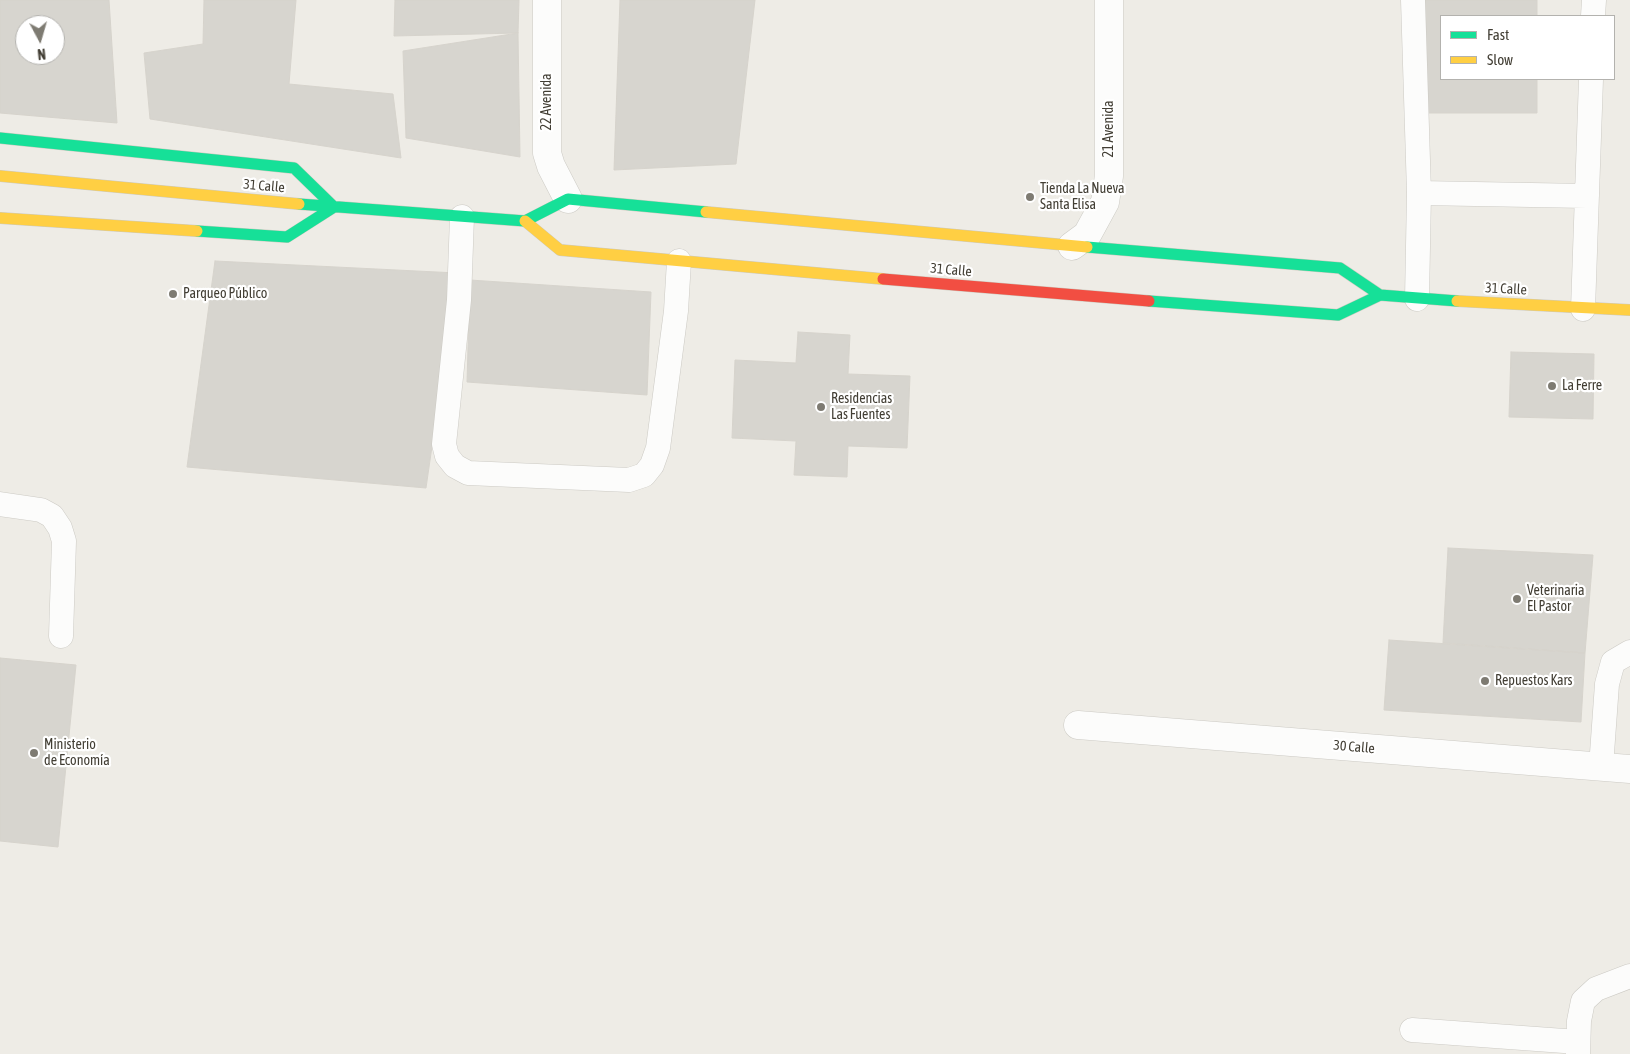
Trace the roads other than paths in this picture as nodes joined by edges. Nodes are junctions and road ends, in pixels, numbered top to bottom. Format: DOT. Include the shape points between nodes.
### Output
graph roads {
  1 [pos="548,0"];
  2 [pos="1109,0"];
  3 [pos="1413,0"];
  4 [pos="1594,0"];
  5 [pos="1593,15"];
  6 [pos="1591,80"];
  7 [pos="0,138"];
  8 [pos="0,176"];
  9 [pos="1419,193"];
  10 [pos="1587,196"];
  11 [pos="568,198"];
  12 [pos="334,207"];
  13 [pos="462,217"];
  14 [pos="0,218"];
  15 [pos="526,221"];
  16 [pos="1072,246"];
  17 [pos="679,261"];
  18 [pos="1380,295"];
  19 [pos="1417,299"];
  20 [pos="1583,309"];
  21 [pos="1630,310"];
  22 [pos="0,504"];
  23 [pos="61,636"];
  24 [pos="1630,652"];
  25 [pos="1078,725"];
  26 [pos="1601,767"];
  27 [pos="1630,769"];
  28 [pos="1630,976"];
  29 [pos="1412,1030"];
  30 [pos="1578,1048"];
  1 -- 11 [label="street, 22 Avenida" via="548,153 551,166"];
  2 -- 16 [label="street, 21 Avenida" via="1105,202 1087,235"];
  3 -- 9 [label="lane"];
  4 -- 5 [label="lane"];
  6 -- 10 [label="lane"];
  7 -- 12 [label="street" via="294,168"];
  8 -- 12 [label="street, 31 Calle"];
  9 -- 10 [label="lane"];
  9 -- 19 [label="lane"];
  10 -- 20 [label="lane"];
  11 -- 15 [label="street"];
  11 -- 16 [label="street, 31 Calle"];
  12 -- 13 [label="street, 31 Calle"];
  12 -- 14 [label="street" via="287,237"];
  13 -- 15 [label="street, 31 Calle"];
  13 -- 17 [label="lane" via="459,300 444,444 447,456 455,466 468,472 628,480 644,475 658,448 676,311"];
  15 -- 17 [label="street, 31 Calle" via="560,250"];
  16 -- 18 [label="street, 31 Calle" via="1340,268"];
  17 -- 18 [label="street, 31 Calle" via="1046,294 1338,315"];
  18 -- 19 [label="street, 31 Calle"];
  19 -- 20 [label="street, 31 Calle"];
  20 -- 21 [label="street, 31 Calle"];
  22 -- 23 [label="lane" via="41,510 52,516 60,528 64,541"];
  24 -- 26 [label="lane" via="1613,662 1607,684"];
  25 -- 26 [label="street, 30 Calle"];
  26 -- 27 [label="street, 30 Calle"];
  28 -- 30 [label="lane" via="1596,989 1583,1001 1578,1021"];
  29 -- 30 [label="lane"];
}
